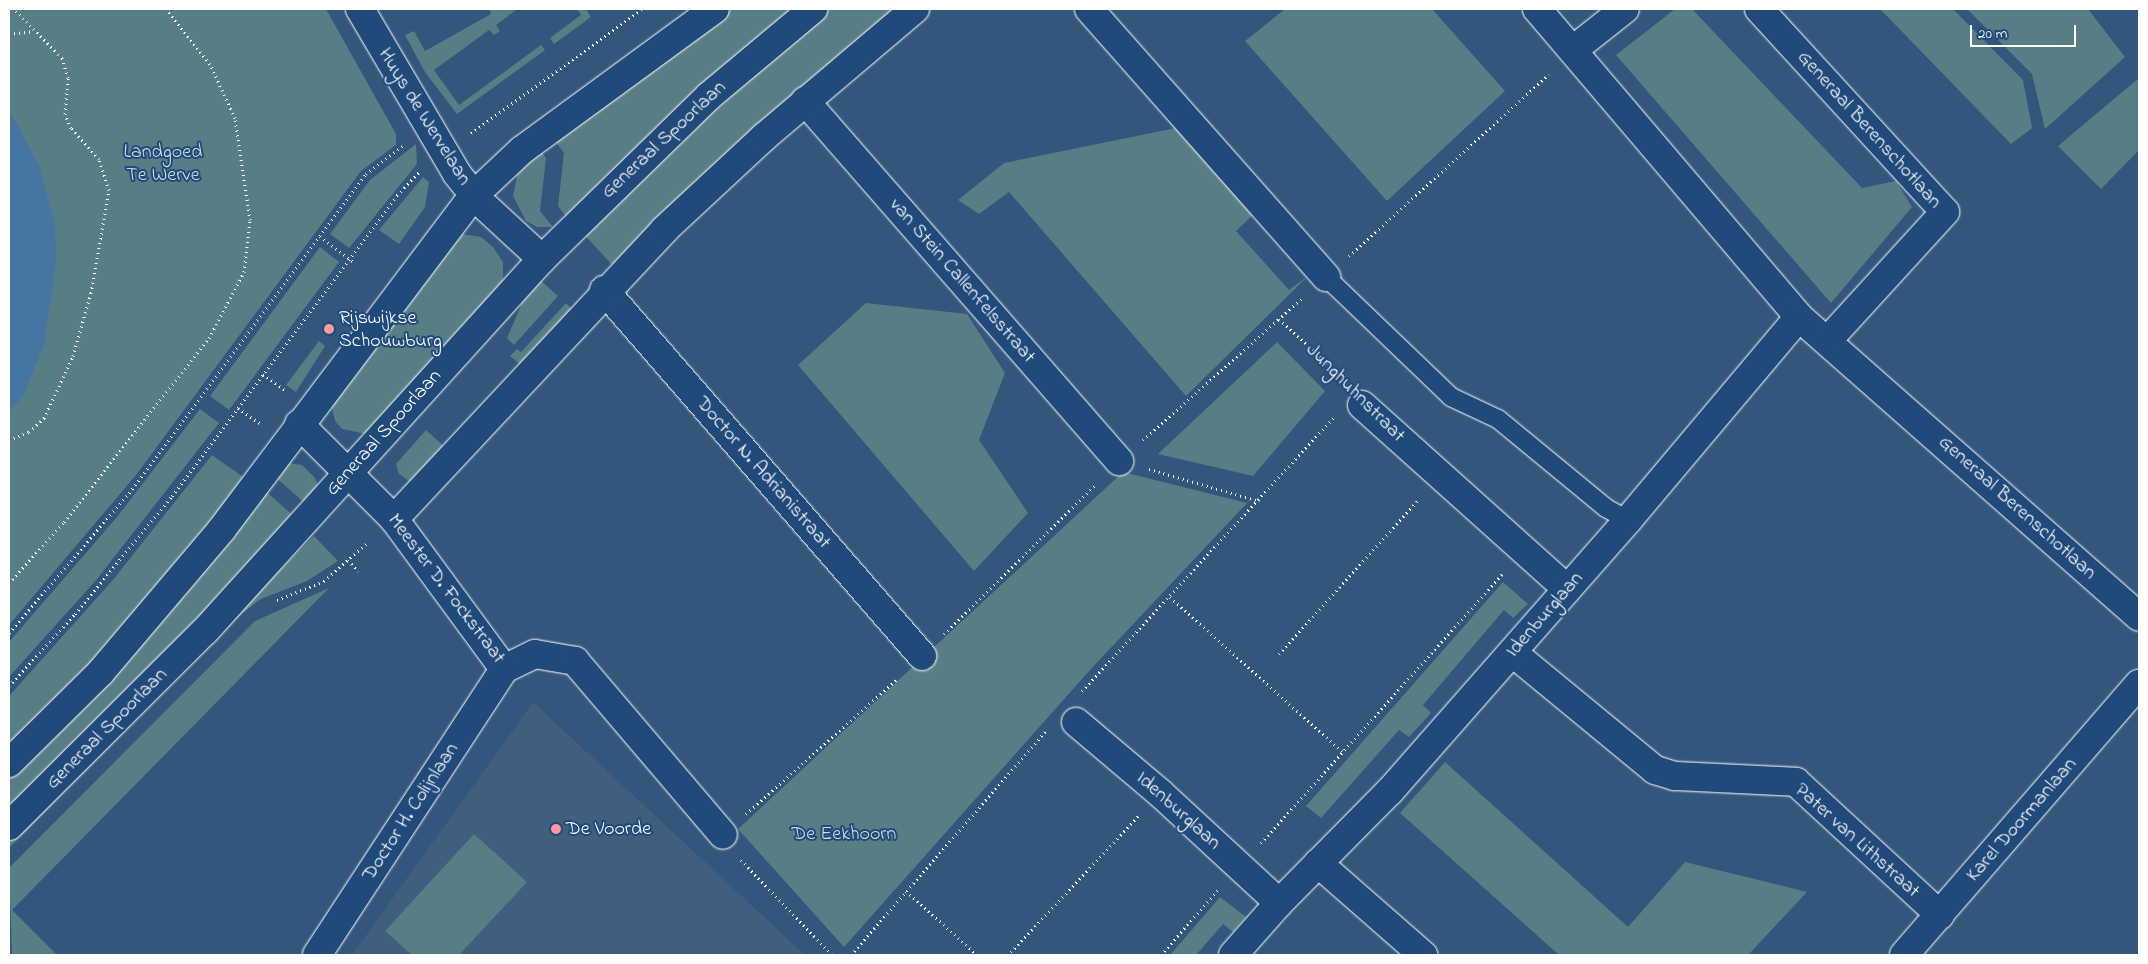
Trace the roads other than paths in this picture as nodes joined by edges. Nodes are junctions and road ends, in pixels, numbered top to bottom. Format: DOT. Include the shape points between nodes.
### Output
graph roads {
  1 [pos="360,9"];
  2 [pos="715,9"];
  3 [pos="813,9"];
  4 [pos="915,9"];
  5 [pos="1089,9"];
  6 [pos="1536,9"];
  7 [pos="1626,9"];
  8 [pos="1759,9"];
  9 [pos="1573,50"];
  10 [pos="805,101"];
  11 [pos="473,196"];
  12 [pos="542,259"];
  13 [pos="1326,277"];
  14 [pos="604,290"];
  15 [pos="1799,317"];
  16 [pos="1828,340"];
  17 [pos="1357,400"];
  18 [pos="299,424"];
  19 [pos="1119,461"];
  20 [pos="349,473"];
  21 [pos="394,519"];
  22 [pos="1628,520"];
  23 [pos="1566,589"];
  24 [pos="2139,617"];
  25 [pos="1513,652"];
  26 [pos="922,656"];
  27 [pos="504,669"];
  28 [pos="2139,684"];
  29 [pos="1069,714"];
  30 [pos="9,763"];
  31 [pos="9,826"];
  32 [pos="723,835"];
  33 [pos="1318,863"];
  34 [pos="1279,903"];
  35 [pos="1940,914"];
  36 [pos="318,955"];
  37 [pos="1233,955"];
  38 [pos="1422,955"];
  39 [pos="1904,955"];
  1 -- 11 [label="street, Huys de Wervelaan" via="426,128"];
  2 -- 11 [label="street" via="522,150"];
  3 -- 12 [label="street, Generaal Spoorlaan" via="709,96"];
  4 -- 10 [label="street"];
  5 -- 13 [label="street"];
  6 -- 9 [label="street, Generaal Berenschotlaan"];
  7 -- 9 [label="street"];
  8 -- 16 [label="street, Generaal Berenschotlaan" via="1945,212"];
  9 -- 15 [label="street, Generaal Berenschotlaan"];
  10 -- 14 [label="street" via="721,176"];
  10 -- 19 [label="street, van Stein Callenfelsstraat"];
  11 -- 12 [label="street, Huys de Wervelaan"];
  11 -- 18 [label="street"];
  12 -- 20 [label="street, Generaal Spoorlaan"];
  13 -- 22 [label="lane" via="1451,397 1498,419 1606,508"];
  14 -- 21 [label="street"];
  14 -- 26 [label="street, Doctor N. Adrianistraat"];
  15 -- 16 [label="street, Generaal Berenschotlaan"];
  15 -- 22 [label="street, Idenburglaan"];
  16 -- 24 [label="street, Generaal Berenschotlaan"];
  17 -- 23 [label="street, Junghuhnstraat"];
  18 -- 20 [label="street, Meester D. Fockstraat"];
  18 -- 30 [label="street" via="222,530 154,611 79,694"];
  20 -- 21 [label="street, Meester D. Fockstraat"];
  20 -- 31 [label="street, Generaal Spoorlaan" via="205,631"];
  21 -- 27 [label="street, Meester D. Fockstraat"];
  22 -- 23 [label="street, Idenburglaan"];
  23 -- 25 [label="street, Idenburglaan"];
  25 -- 33 [label="street, Idenburglaan" via="1390,791"];
  25 -- 35 [label="street, Pater van Lithstraat" via="1655,770 1676,776 1796,782"];
  27 -- 32 [label="street, Meester D. Fockstraat" via="535,654 575,661"];
  27 -- 36 [label="street, Doctor H. Colijnlaan"];
  28 -- 35 [label="street, Karel Doormanlaan"];
  29 -- 34 [label="street, Idenburglaan"];
  33 -- 34 [label="street, Idenburglaan"];
  33 -- 38 [label="street"];
  34 -- 37 [label="street, Idenburglaan"];
  35 -- 39 [label="street, Karel Doormanlaan"];
}
